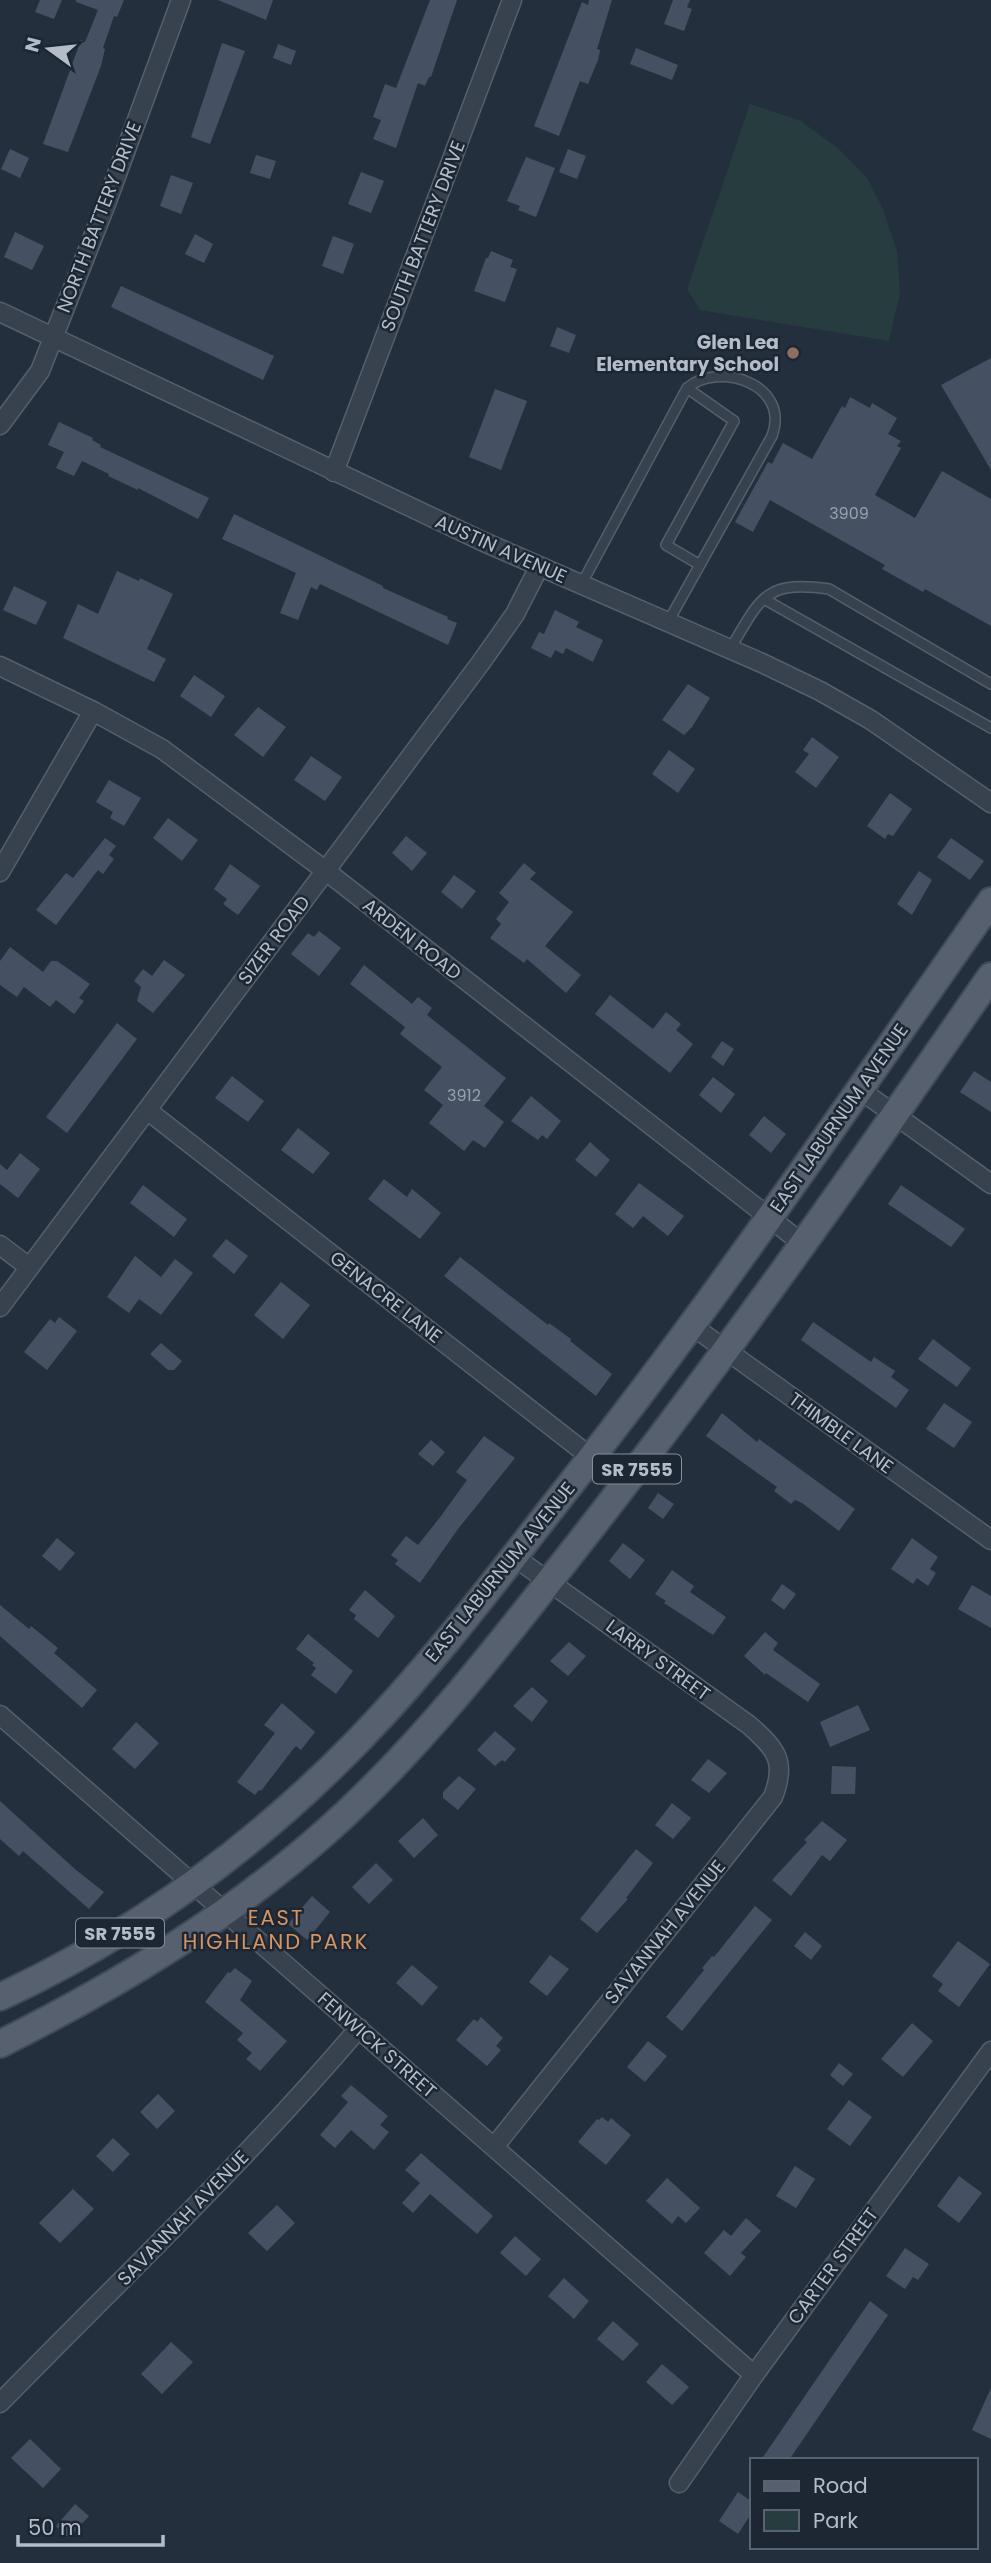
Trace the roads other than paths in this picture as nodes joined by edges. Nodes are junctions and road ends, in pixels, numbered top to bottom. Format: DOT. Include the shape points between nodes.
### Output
graph roads {
  1 [pos="181,0"];
  2 [pos="512,0"];
  3 [pos="0,312"];
  4 [pos="52,337"];
  5 [pos="687,388"];
  6 [pos="0,425"];
  7 [pos="334,472"];
  8 [pos="700,565"];
  9 [pos="539,567"];
  10 [pos="581,585"];
  11 [pos="764,599"];
  12 [pos="668,622"];
  13 [pos="730,649"];
  14 [pos="0,666"];
  15 [pos="991,684"];
  16 [pos="93,711"];
  17 [pos="991,728"];
  18 [pos="991,803"];
  19 [pos="0,872"];
  20 [pos="326,872"];
  21 [pos="991,901"];
  22 [pos="991,976"];
  23 [pos="859,1089"];
  24 [pos="147,1110"];
  25 [pos="895,1114"];
  26 [pos="991,1184"];
  27 [pos="768,1217"];
  28 [pos="803,1244"];
  29 [pos="0,1245"];
  30 [pos="29,1267"];
  31 [pos="0,1307"];
  32 [pos="691,1325"];
  33 [pos="726,1350"];
  34 [pos="592,1458"];
  35 [pos="625,1484"];
  36 [pos="991,1540"];
  37 [pos="513,1556"];
  38 [pos="548,1582"];
  39 [pos="0,1715"];
  40 [pos="780,1780"];
  41 [pos="193,1885"];
  42 [pos="225,1913"];
  43 [pos="0,1997"];
  44 [pos="359,2028"];
  45 [pos="0,2044"];
  46 [pos="991,2051"];
  47 [pos="494,2147"];
  48 [pos="754,2375"];
  49 [pos="0,2403"];
  50 [pos="678,2483"];
  1 -- 4 [label="street, NORTH BATTERY DRIVE"];
  2 -- 7 [label="street, SOUTH BATTERY DRIVE"];
  3 -- 4 [label="street, AUSTIN AVENUE"];
  4 -- 6 [label="street, NORTH BATTERY DRIVE" via="40,371"];
  4 -- 7 [label="street, AUSTIN AVENUE"];
  5 -- 8 [label="lane" via="734,421 666,545"];
  5 -- 8 [label="lane" via="698,379 717,376 755,386 770,396 777,422"];
  5 -- 10 [label="lane"];
  7 -- 9 [label="street, AUSTIN AVENUE"];
  8 -- 12 [label="lane"];
  9 -- 10 [label="street, AUSTIN AVENUE"];
  9 -- 20 [label="street, SIZER ROAD" via="515,614"];
  10 -- 12 [label="street, AUSTIN AVENUE"];
  11 -- 13 [label="lane"];
  11 -- 15 [label="lane" via="791,586 829,589"];
  11 -- 17 [label="lane"];
  12 -- 13 [label="street, AUSTIN AVENUE"];
  13 -- 18 [label="street, AUSTIN AVENUE" via="871,720"];
  14 -- 16 [label="street, ARDEN ROAD"];
  16 -- 19 [label="street"];
  16 -- 20 [label="street, ARDEN ROAD" via="162,749"];
  20 -- 24 [label="street, SIZER ROAD"];
  20 -- 27 [label="street, ARDEN ROAD"];
  21 -- 23 [label="main road, EAST LABURNUM AVENUE / SR 7555"];
  22 -- 25 [label="main road, SR 7555"];
  23 -- 25 [label="street"];
  23 -- 27 [label="main road, EAST LABURNUM AVENUE / SR 7555"];
  24 -- 30 [label="street, SIZER ROAD"];
  24 -- 34 [label="street, GENACRE LANE"];
  25 -- 26 [label="street"];
  25 -- 28 [label="main road, SR 7555"];
  27 -- 28 [label="street, ARDEN ROAD"];
  27 -- 32 [label="main road, EAST LABURNUM AVENUE / SR 7555"];
  28 -- 33 [label="main road, SR 7555"];
  29 -- 30 [label="street"];
  30 -- 31 [label="street, SIZER ROAD"];
  32 -- 33 [label="street, THIMBLE LANE"];
  32 -- 34 [label="main road, EAST LABURNUM AVENUE / SR 7555"];
  33 -- 35 [label="main road, SR 7555"];
  33 -- 36 [label="street, THIMBLE LANE"];
  34 -- 35 [label="street, GENACRE LANE"];
  34 -- 37 [label="main road, EAST LABURNUM AVENUE / SR 7555"];
  35 -- 38 [label="main road, SR 7555"];
  37 -- 38 [label="street, LARRY STREET"];
  37 -- 41 [label="main road, EAST LABURNUM AVENUE / SR 7555" via="354,1746 272,1822"];
  38 -- 40 [label="street, LARRY STREET" via="749,1725 778,1756"];
  38 -- 42 [label="main road, SR 7555" via="380,1780 302,1852"];
  39 -- 41 [label="street, FENWICK STREET"];
  40 -- 47 [label="street, SAVANNAH AVENUE" via="773,1797"];
  41 -- 42 [label="street, FENWICK STREET"];
  41 -- 43 [label="main road, EAST LABURNUM AVENUE / SR 7555" via="114,1937"];
  42 -- 44 [label="street, FENWICK STREET"];
  42 -- 45 [label="main road, SR 7555" via="122,1980"];
  44 -- 47 [label="street, FENWICK STREET"];
  44 -- 49 [label="street, SAVANNAH AVENUE" via="240,2160"];
  46 -- 48 [label="street, CARTER STREET"];
  47 -- 48 [label="street, FENWICK STREET"];
  48 -- 50 [label="street, CARTER STREET"];
}
